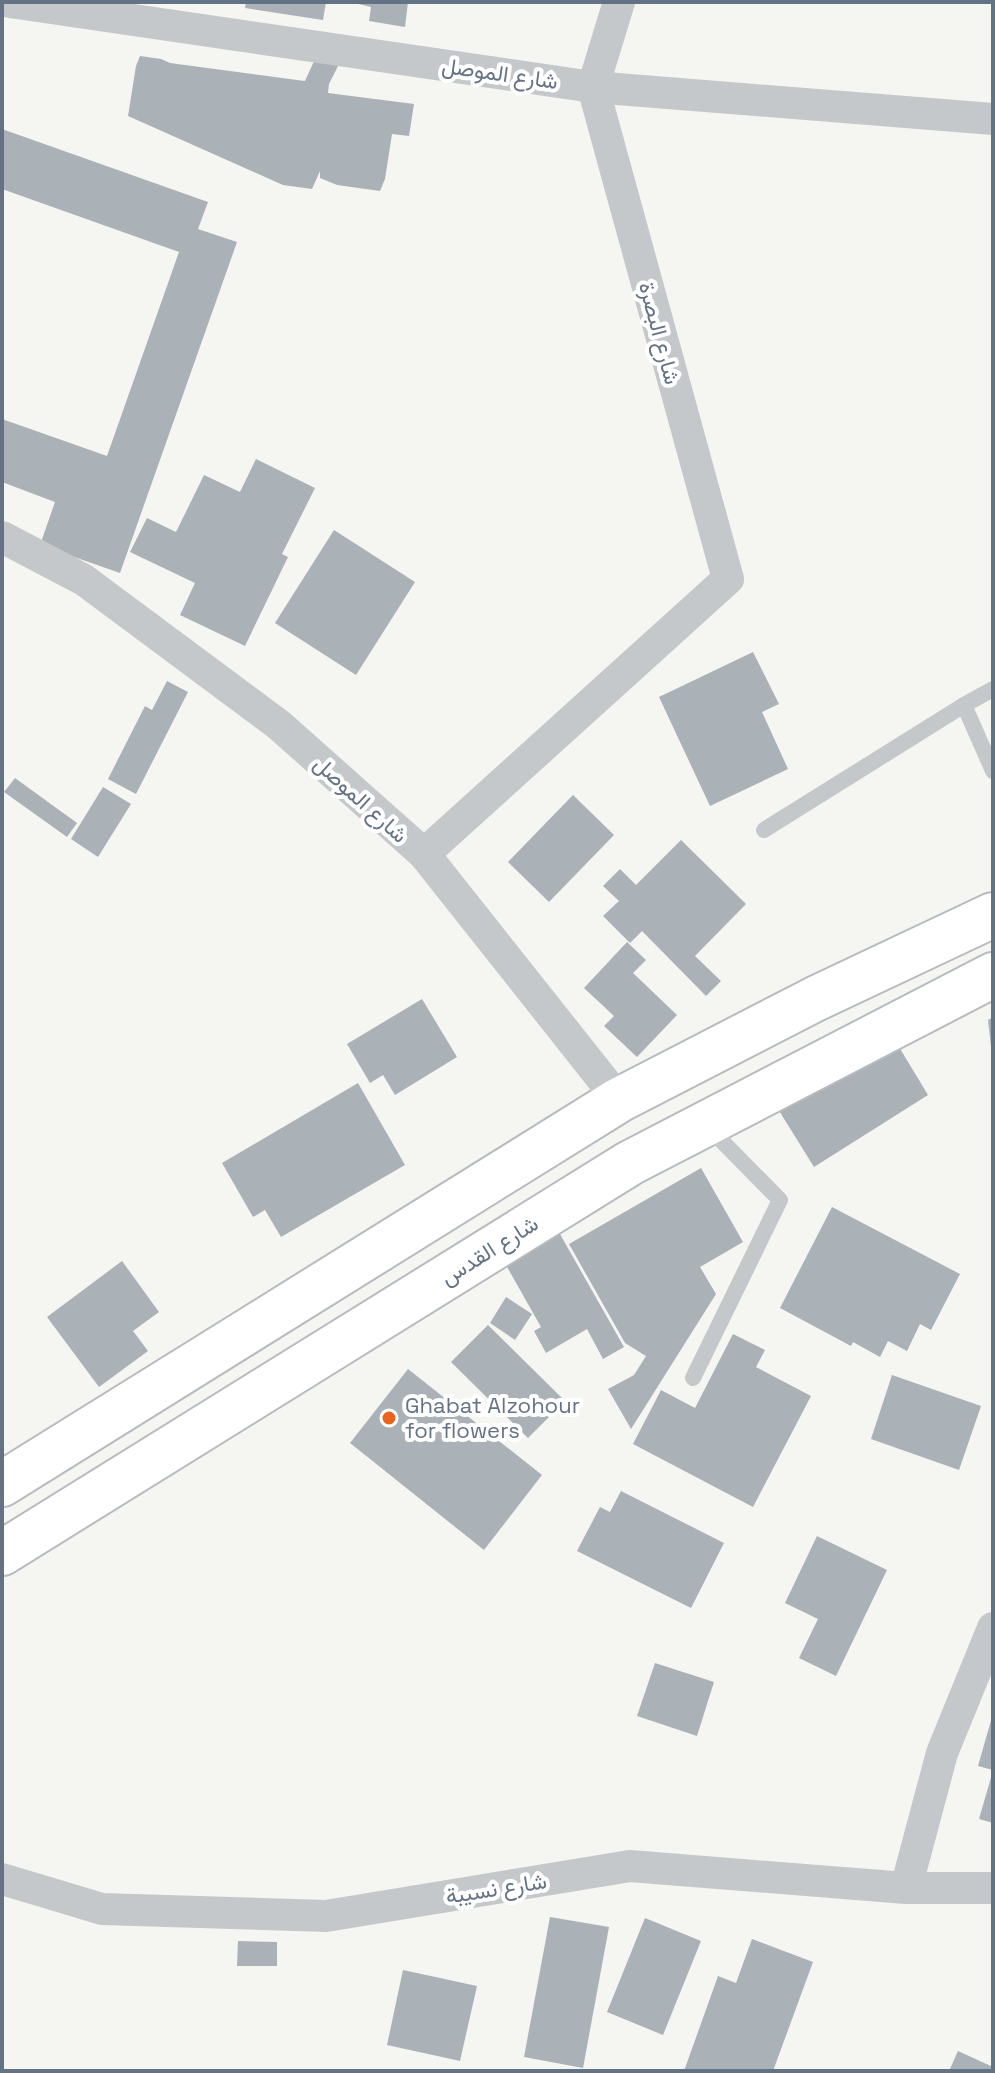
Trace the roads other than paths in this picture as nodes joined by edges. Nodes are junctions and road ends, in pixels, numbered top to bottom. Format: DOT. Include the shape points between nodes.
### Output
graph roads {
  1 [pos="10,2"];
  2 [pos="619,2"];
  3 [pos="593,87"];
  4 [pos="993,119"];
  5 [pos="2,537"];
  6 [pos="728,579"];
  7 [pos="993,689"];
  8 [pos="964,705"];
  9 [pos="993,771"];
  10 [pos="764,830"];
  11 [pos="424,854"];
  12 [pos="993,915"];
  13 [pos="993,975"];
  14 [pos="619,1100"];
  15 [pos="705,1124"];
  16 [pos="693,1378"];
  17 [pos="2,1484"];
  18 [pos="2,1553"];
  19 [pos="993,1628"];
  20 [pos="2,1879"];
  21 [pos="906,1888"];
  22 [pos="993,1888"];
  1 -- 3 [label="street, شارع الموصل"];
  2 -- 3 [label="street"];
  3 -- 4 [label="street, شارع الموصل"];
  3 -- 6 [label="street, شارع البصرة"];
  5 -- 11 [label="street, شارع الموصل" via="84,580 279,725"];
  6 -- 11 [label="street, شارع الموصل"];
  7 -- 8 [label="lane"];
  8 -- 9 [label="lane"];
  8 -- 10 [label="lane"];
  11 -- 14 [label="street"];
  12 -- 14 [label="main road"];
  13 -- 15 [label="main road, شارع القدس"];
  14 -- 17 [label="main road"];
  15 -- 16 [label="lane" via="780,1200"];
  15 -- 18 [label="main road, شارع القدس" via="630,1163"];
  19 -- 21 [label="street" via="942,1753"];
  20 -- 21 [label="street, شارع نسيبة" via="102,1909 326,1916 630,1866"];
  21 -- 22 [label="street, شارع نسيبة"];
}
